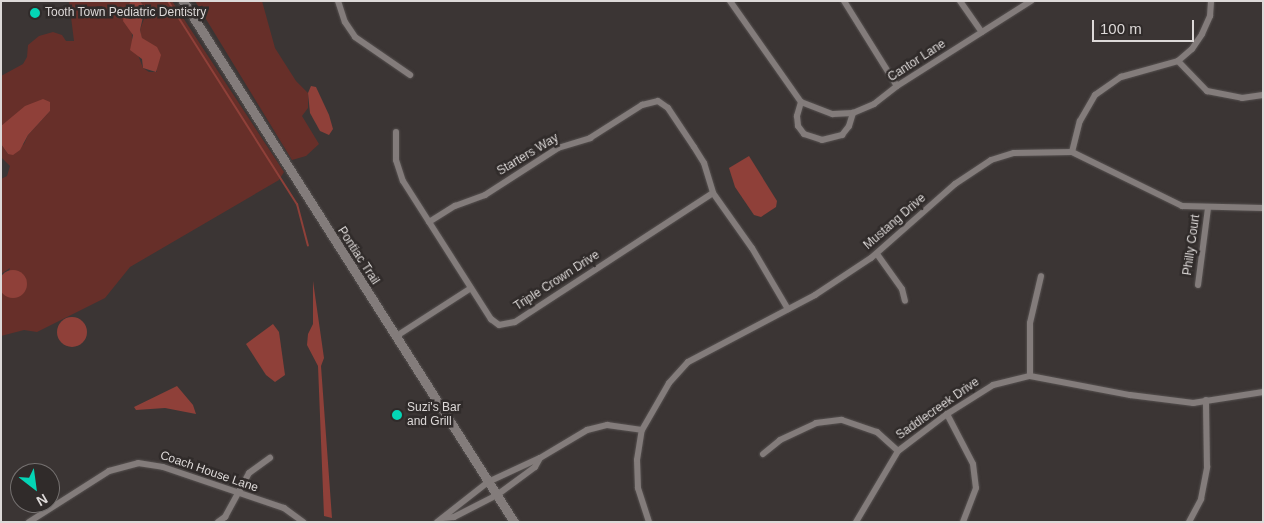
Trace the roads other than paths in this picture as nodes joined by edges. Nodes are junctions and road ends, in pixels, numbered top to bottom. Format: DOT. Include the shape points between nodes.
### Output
graph roads {
  1 [pos="183,1"];
  2 [pos="730,1"];
  3 [pos="844,1"];
  4 [pos="960,1"];
  5 [pos="1031,1"];
  6 [pos="1211,1"];
  7 [pos="337,2"];
  8 [pos="982,32"];
  9 [pos="1178,61"];
  10 [pos="410,75"];
  11 [pos="896,86"];
  12 [pos="1263,95"];
  13 [pos="801,102"];
  14 [pos="853,113"];
  15 [pos="396,132"];
  16 [pos="1072,152"];
  17 [pos="713,193"];
  18 [pos="1208,208"];
  19 [pos="1263,208"];
  20 [pos="429,222"];
  21 [pos="877,254"];
  22 [pos="1040,276"];
  23 [pos="1198,285"];
  24 [pos="471,288"];
  25 [pos="905,301"];
  26 [pos="788,310"];
  27 [pos="396,337"];
  28 [pos="1030,376"];
  29 [pos="1263,392"];
  30 [pos="1206,400"];
  31 [pos="947,414"];
  32 [pos="642,430"];
  33 [pos="898,450"];
  34 [pos="763,454"];
  35 [pos="270,458"];
  36 [pos="540,458"];
  37 [pos="488,482"];
  38 [pos="238,495"];
  39 [pos="496,495"];
  40 [pos="439,520"];
  41 [pos="28,522"];
  42 [pos="218,522"];
  43 [pos="303,522"];
  44 [pos="514,522"];
  45 [pos="649,522"];
  46 [pos="856,522"];
  47 [pos="963,522"];
  48 [pos="1189,522"];
  1 -- 27 [label="main road, Pontiac Trail"];
  2 -- 13 [label="street"];
  3 -- 11 [label="street"];
  4 -- 8 [label="street"];
  5 -- 8 [label="street, Cantor Lane"];
  6 -- 9 [label="street" via="1210,16 1202,34"];
  7 -- 10 [label="street" via="355,37"];
  8 -- 11 [label="street, Cantor Lane"];
  9 -- 12 [label="street" via="1207,91 1242,98"];
  9 -- 16 [label="street" via="1121,77 1095,95 1080,121"];
  11 -- 14 [label="street, Cantor Lane" via="874,104"];
  13 -- 14 [label="street" via="833,114"];
  13 -- 14 [label="street" via="798,126 804,134 822,140 842,134 850,126"];
  15 -- 20 [label="street, Triple Crown Drive" via="399,171"];
  16 -- 18 [label="street, Mustang Drive" via="1182,206"];
  16 -- 21 [label="street, Mustang Drive" via="1014,153 991,160 955,184"];
  17 -- 20 [label="street, Starters Way" via="704,163 694,147 668,108 652,101 590,138 558,148 485,195 455,206"];
  17 -- 24 [label="street, Triple Crown Drive" via="508,325 494,323"];
  17 -- 26 [label="street, Starters Way" via="752,248"];
  18 -- 19 [label="street, Mustang Drive"];
  18 -- 23 [label="street, Philly Court"];
  20 -- 24 [label="street, Triple Crown Drive"];
  21 -- 25 [label="street" via="902,289"];
  21 -- 26 [label="street, Mustang Drive"];
  22 -- 28 [label="street" via="1030,323"];
  24 -- 27 [label="street"];
  26 -- 32 [label="street, Mustang Drive" via="688,362 669,383"];
  27 -- 37 [label="main road, Pontiac Trail"];
  28 -- 30 [label="street, Saddlecreek Drive" via="1130,395 1193,403"];
  28 -- 31 [label="street, Saddlecreek Drive" via="993,385"];
  29 -- 30 [label="street"];
  30 -- 48 [label="street" via="1207,467 1201,499"];
  31 -- 33 [label="street, Saddlecreek Drive"];
  31 -- 47 [label="street" via="973,464 976,488"];
  32 -- 36 [label="street" via="607,425 587,430"];
  32 -- 45 [label="street, Mustang Drive" via="637,460 638,488"];
  33 -- 34 [label="street" via="876,432 842,420 816,423 780,440"];
  33 -- 46 [label="street, Saddlecreek Drive"];
  35 -- 38 [label="street" via="249,473"];
  36 -- 37 [label="street"];
  36 -- 39 [label="street" via="535,467"];
  37 -- 39 [label="main road, Pontiac Trail"];
  37 -- 40 [label="street"];
  38 -- 41 [label="street, Coach House Lane" via="163,467 138,463 109,471"];
  38 -- 42 [label="street" via="225,517"];
  38 -- 43 [label="street, Coach House Lane" via="284,508"];
  39 -- 40 [label="street" via="454,517"];
  39 -- 44 [label="main road, Pontiac Trail"];
}
